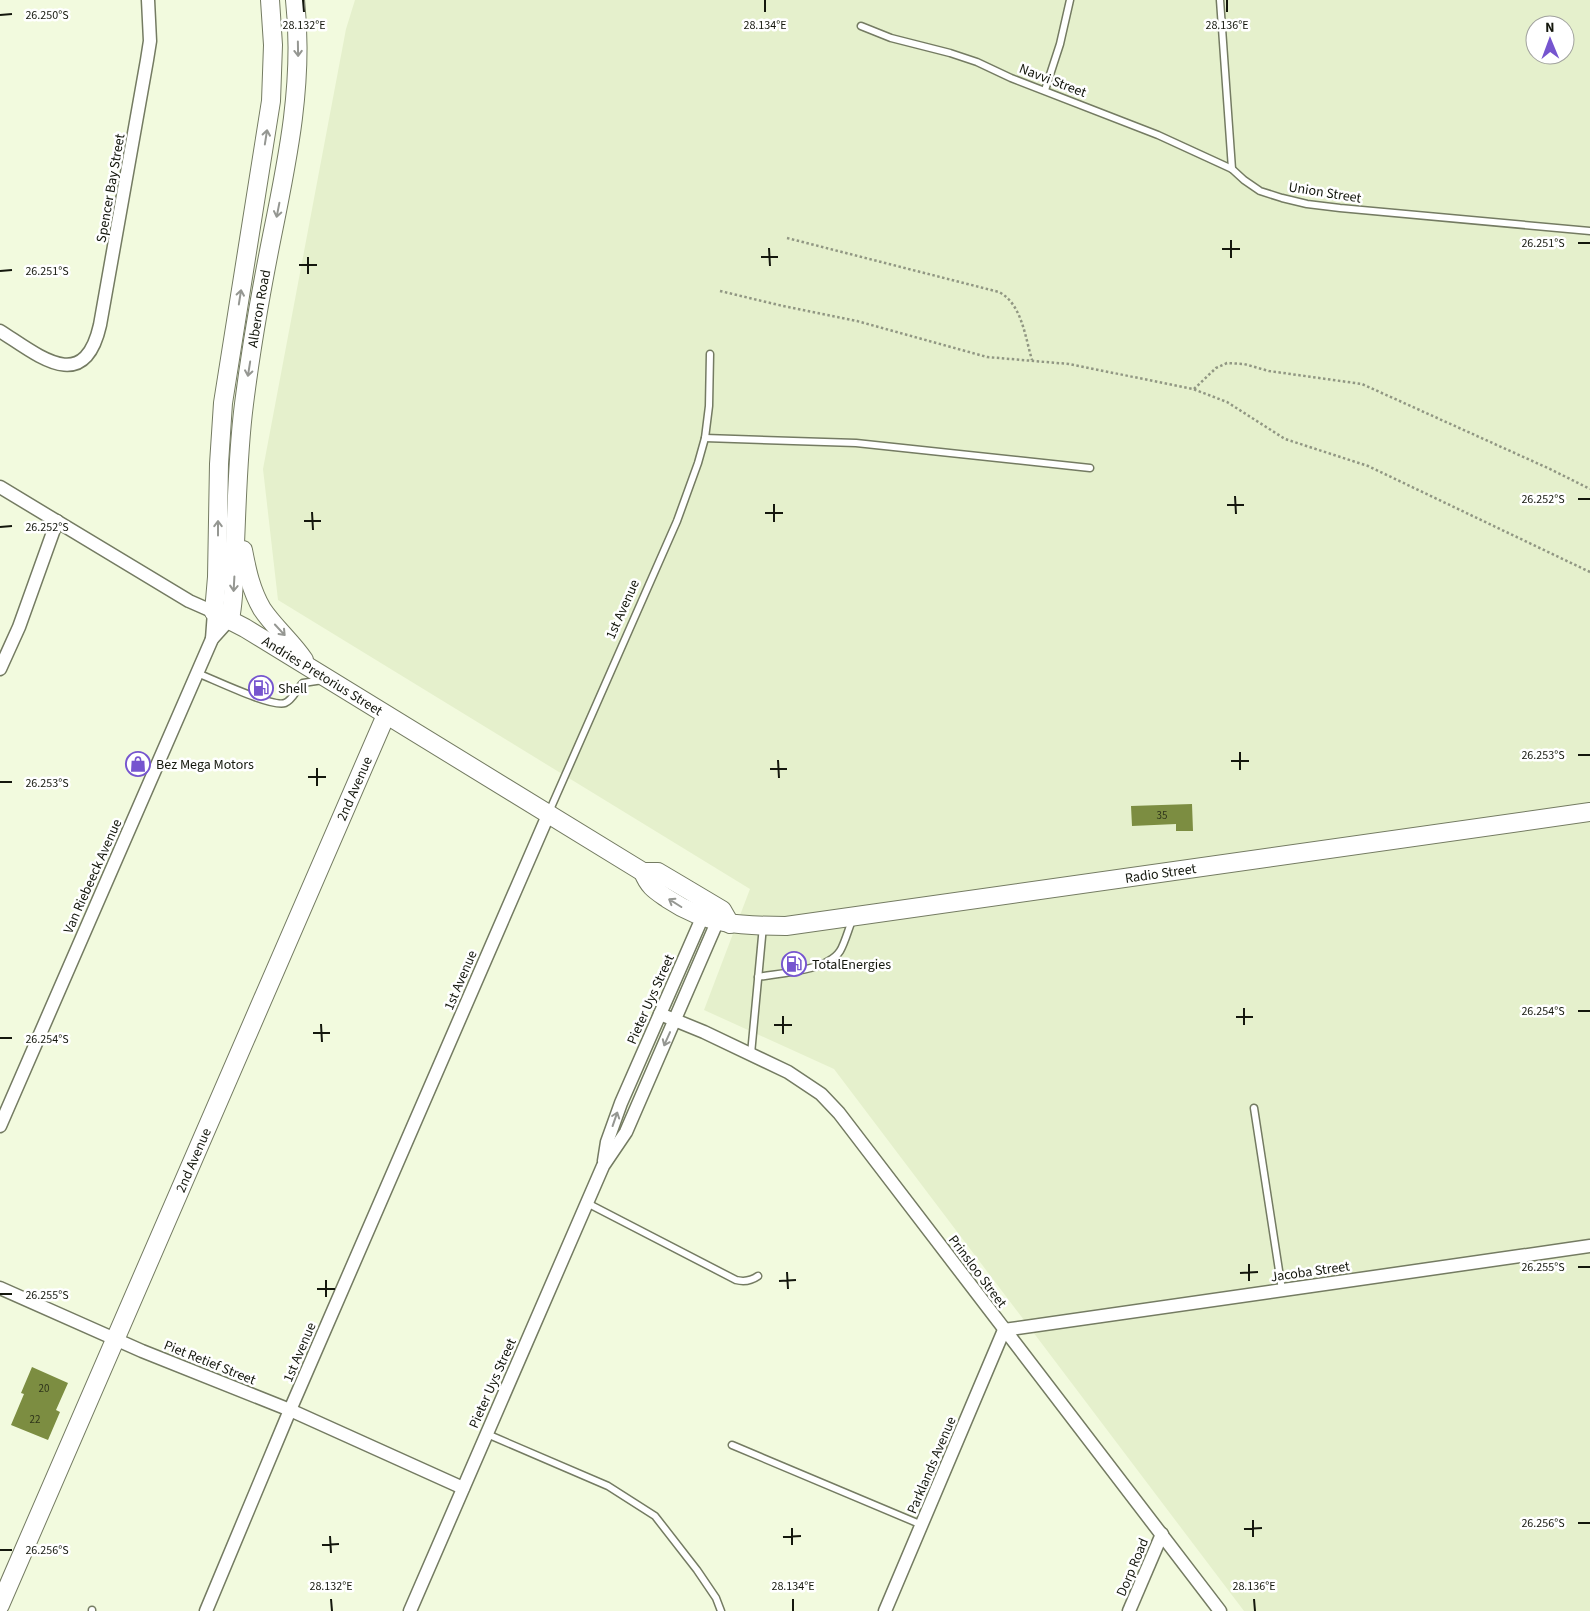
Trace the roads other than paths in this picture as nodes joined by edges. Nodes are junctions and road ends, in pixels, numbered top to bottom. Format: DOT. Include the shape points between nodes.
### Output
graph roads {
  1 [pos="148,0"];
  2 [pos="270,0"];
  3 [pos="295,0"];
  4 [pos="1070,0"];
  5 [pos="1220,0"];
  6 [pos="862,26"];
  7 [pos="1045,90"];
  8 [pos="296,100"];
  9 [pos="271,101"];
  10 [pos="1232,169"];
  11 [pos="1590,231"];
  12 [pos="0,331"];
  13 [pos="710,354"];
  14 [pos="705,438"];
  15 [pos="1090,468"];
  16 [pos="0,487"];
  17 [pos="237,504"];
  18 [pos="57,521"];
  19 [pos="222,615"];
  20 [pos="308,668"];
  21 [pos="0,670"];
  22 [pos="197,673"];
  23 [pos="328,680"];
  24 [pos="386,715"];
  25 [pos="1590,812"];
  26 [pos="549,813"];
  27 [pos="716,915"];
  28 [pos="853,917"];
  29 [pos="763,926"];
  30 [pos="758,977"];
  31 [pos="660,1014"];
  32 [pos="674,1021"];
  33 [pos="751,1054"];
  34 [pos="1254,1108"];
  35 [pos="0,1126"];
  36 [pos="603,1166"];
  37 [pos="587,1203"];
  38 [pos="1590,1246"];
  39 [pos="758,1276"];
  40 [pos="0,1288"];
  41 [pos="1282,1290"];
  42 [pos="1004,1330"];
  43 [pos="115,1340"];
  44 [pos="290,1410"];
  45 [pos="486,1434"];
  46 [pos="732,1445"];
  47 [pos="463,1488"];
  48 [pos="922,1525"];
  49 [pos="1162,1534"];
  50 [pos="0,1605"];
  51 [pos="206,1611"];
  52 [pos="410,1611"];
  53 [pos="721,1611"];
  54 [pos="885,1611"];
  55 [pos="1130,1611"];
  56 [pos="1220,1611"];
  1 -- 12 [label="street, Spencer Bay Street" via="150,41 94,347 90,354 76,363 61,365"];
  2 -- 9 [label="main road, Alberon Road" via="273,45"];
  3 -- 8 [label="main road, Alberon Road, one-way"];
  4 -- 7 [label="lane"];
  5 -- 10 [label="lane"];
  6 -- 7 [label="lane, Navvi Street" via="891,38 978,62"];
  7 -- 10 [label="lane, Navvi Street" via="1158,135"];
  8 -- 9 [label="main road"];
  8 -- 17 [label="main road, Alberon Road, one-way" via="248,372"];
  19 -- 9 [label="main road, Alberon Road, one-way" via="217,577 223,403"];
  10 -- 11 [label="lane, Union Street" via="1260,190 1306,204"];
  13 -- 14 [label="lane, 1st Avenue"];
  14 -- 15 [label="lane" via="856,443"];
  14 -- 26 [label="lane, 1st Avenue" via="677,521"];
  16 -- 18 [label="street, Andries Pretorius Street"];
  17 -- 19 [label="main road, Alberon Road, one-way" via="235,584"];
  17 -- 20 [label="main road, one-way" via="246,568 255,596"];
  18 -- 19 [label="street, Andries Pretorius Street" via="189,601"];
  18 -- 21 [label="street"];
  19 -- 20 [label="main road, Andries Pretorius Street"];
  19 -- 22 [label="street, Van Riebeeck Avenue"];
  20 -- 23 [label="main road, Andries Pretorius Street"];
  22 -- 23 [label="lane" via="280,704 288,702 303,683"];
  22 -- 35 [label="street, Van Riebeeck Avenue"];
  23 -- 24 [label="main road, Andries Pretorius Street"];
  24 -- 26 [label="main road, Andries Pretorius Street"];
  24 -- 43 [label="main road, 2nd Avenue"];
  25 -- 28 [label="main road, Radio Street"];
  26 -- 27 [label="main road, Andries Pretorius Street" via="643,872 658,872"];
  26 -- 44 [label="street, 1st Avenue"];
  27 -- 29 [label="main road, Radio Street"];
  27 -- 31 [label="street, Pieter Uys Street"];
  27 -- 32 [label="street, Pieter Uys Street"];
  28 -- 29 [label="main road, Radio Street"];
  28 -- 30 [label="lane" via="840,951 830,961 815,967"];
  29 -- 30 [label="lane"];
  30 -- 33 [label="lane"];
  31 -- 32 [label="street, Prinsloo Street"];
  36 -- 31 [label="street, Pieter Uys Street, one-way" via="607,1142 621,1103"];
  32 -- 33 [label="street, Prinsloo Street"];
  32 -- 36 [label="street, Pieter Uys Street, one-way" via="626,1132"];
  33 -- 42 [label="street, Prinsloo Street" via="805,1082 839,1113"];
  34 -- 41 [label="lane"];
  36 -- 37 [label="street, Pieter Uys Street"];
  37 -- 39 [label="lane" via="736,1280"];
  37 -- 45 [label="street, Pieter Uys Street"];
  38 -- 41 [label="street, Jacoba Street"];
  40 -- 43 [label="street, Piet Retief Street"];
  41 -- 42 [label="street, Jacoba Street"];
  42 -- 48 [label="street, Parklands Avenue"];
  42 -- 49 [label="street, Prinsloo Street"];
  43 -- 44 [label="street, Piet Retief Street"];
  43 -- 50 [label="main road, 2nd Avenue"];
  44 -- 47 [label="street, Piet Retief Street"];
  44 -- 51 [label="street, 1st Avenue"];
  45 -- 47 [label="street, Pieter Uys Street"];
  45 -- 53 [label="lane" via="608,1486 655,1516 697,1570"];
  46 -- 48 [label="lane"];
  47 -- 52 [label="street, Pieter Uys Street"];
  48 -- 54 [label="street, Parklands Avenue"];
  49 -- 55 [label="street, Dorp Road"];
  49 -- 56 [label="street, Prinsloo Street"];
}
